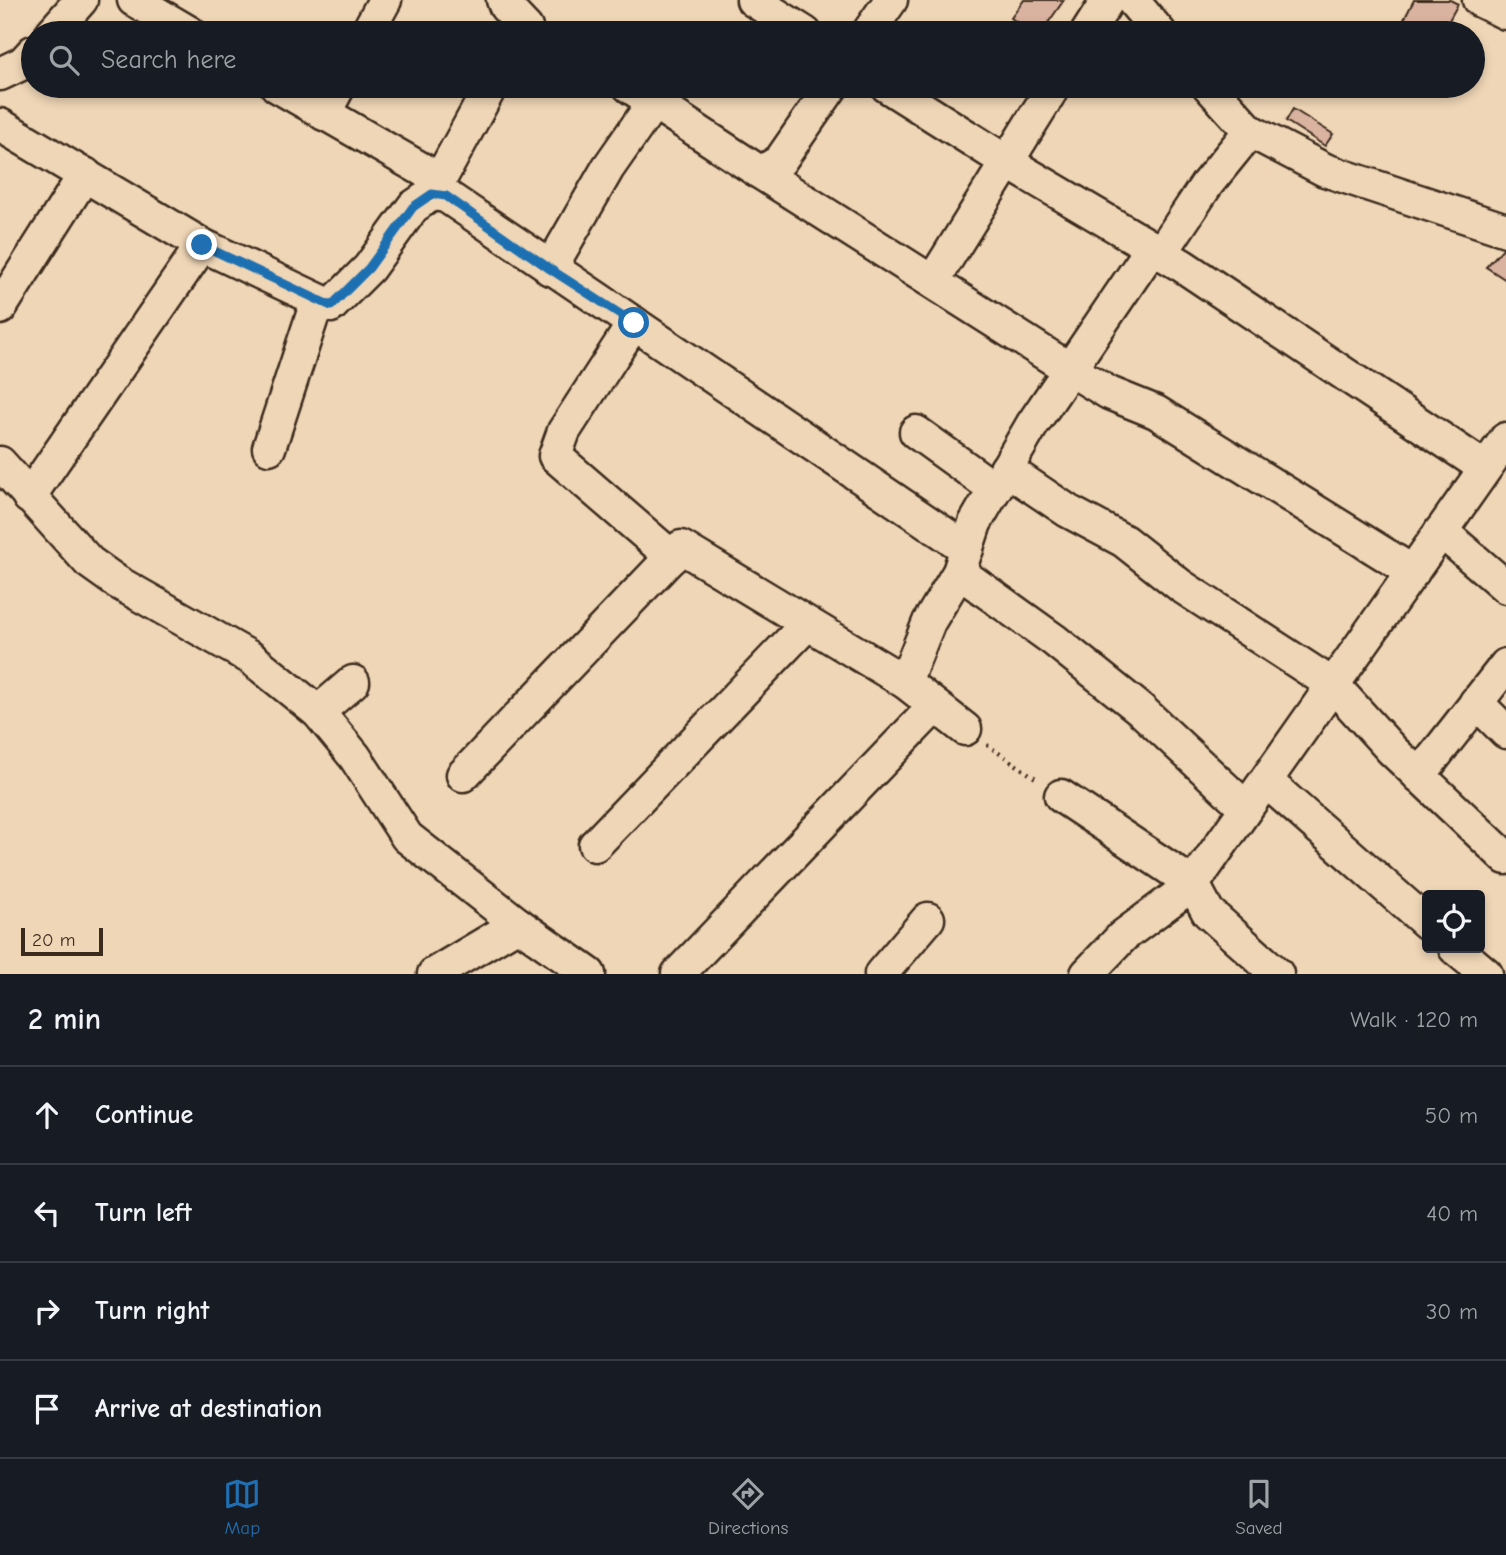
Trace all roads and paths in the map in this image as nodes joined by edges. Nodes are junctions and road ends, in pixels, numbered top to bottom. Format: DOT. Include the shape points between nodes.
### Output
graph roads {
  1 [pos="81,0"];
  2 [pos="134,0"];
  3 [pos="385,0"];
  4 [pos="503,0"];
  5 [pos="753,0"];
  6 [pos="891,0"];
  7 [pos="1108,0"];
  8 [pos="1132,0"];
  9 [pos="1479,0"];
  10 [pos="1506,13"];
  11 [pos="63,21"];
  12 [pos="170,21"];
  13 [pos="374,21"];
  14 [pos="519,21"];
  15 [pos="786,21"];
  16 [pos="876,21"];
  17 [pos="1095,21"];
  18 [pos="1150,21"];
  19 [pos="21,64"];
  20 [pos="0,74"];
  21 [pos="297,98"];
  22 [pos="333,98"];
  23 [pos="484,98"];
  24 [pos="639,98"];
  25 [pos="647,98"];
  26 [pos="824,98"];
  27 [pos="906,98"];
  28 [pos="1047,98"];
  29 [pos="1220,98"];
  30 [pos="324,114"];
  31 [pos="0,125"];
  32 [pos="1251,131"];
  33 [pos="1007,162"];
  34 [pos="761,173"];
  35 [pos="85,174"];
  36 [pos="435,186"];
  37 [pos="1506,230"];
  38 [pos="202,245"];
  39 [pos="1157,250"];
  40 [pos="550,269"];
  41 [pos="933,281"];
  42 [pos="317,302"];
  43 [pos="0,308"];
  44 [pos="634,323"];
  45 [pos="1071,370"];
  46 [pos="916,432"];
  47 [pos="1506,439"];
  48 [pos="269,449"];
  49 [pos="0,463"];
  50 [pos="1485,468"];
  51 [pos="1001,479"];
  52 [pos="29,497"];
  53 [pos="1441,531"];
  54 [pos="672,557"];
  55 [pos="963,560"];
  56 [pos="1413,572"];
  57 [pos="1506,587"];
  58 [pos="806,625"];
  59 [pos="1506,665"];
  60 [pos="353,682"];
  61 [pos="905,682"];
  62 [pos="1333,685"];
  63 [pos="1476,702"];
  64 [pos="935,706"];
  65 [pos="318,712"];
  66 [pos="965,729"];
  67 [pos="1506,732"];
  68 [pos="463,775"];
  69 [pos="1419,776"];
  70 [pos="1266,780"];
  71 [pos="1061,796"];
  72 [pos="1246,808"];
  73 [pos="595,845"];
  74 [pos="1506,858"];
  75 [pos="1193,884"];
  76 [pos="928,919"];
  77 [pos="1422,919"];
  78 [pos="519,924"];
  79 [pos="1461,953"];
  80 [pos="1273,973"];
  81 [pos="434,974"];
  82 [pos="589,974"];
  83 [pos="678,974"];
  84 [pos="881,974"];
  85 [pos="1087,974"];
  86 [pos="1486,974"];
  1 -- 11 [label="street"];
  2 -- 12 [label="street"];
  3 -- 13 [label="street"];
  4 -- 14 [label="street"];
  5 -- 15 [label="street"];
  6 -- 16 [label="street"];
  7 -- 17 [label="street"];
  8 -- 18 [label="street"];
  9 -- 10 [label="street"];
  19 -- 20 [label="street"];
  21 -- 30 [label="street"];
  22 -- 30 [label="street"];
  23 -- 36 [label="street"];
  24 -- 40 [label="street" via="608,168"];
  25 -- 34 [label="street"];
  26 -- 34 [label="street" via="780,161"];
  27 -- 33 [label="street"];
  28 -- 33 [label="street"];
  29 -- 32 [label="street"];
  30 -- 36 [label="street"];
  31 -- 35 [label="street"];
  32 -- 37 [label="street" via="1325,170"];
  32 -- 39 [label="street"];
  33 -- 39 [label="street"];
  33 -- 41 [label="street"];
  34 -- 41 [label="street"];
  35 -- 38 [label="street"];
  35 -- 43 [label="street"];
  36 -- 40 [label="street"];
  36 -- 42 [label="street" via="413,207 369,268 331,306"];
  38 -- 42 [label="street"];
  38 -- 52 [label="street"];
  39 -- 45 [label="street"];
  39 -- 50 [label="street"];
  40 -- 44 [label="street"];
  41 -- 45 [label="street"];
  42 -- 48 [label="street"];
  44 -- 54 [label="street" via="564,431 555,456"];
  44 -- 55 [label="street"];
  45 -- 51 [label="street"];
  45 -- 56 [label="street" via="1109,393 1156,412"];
  46 -- 51 [label="street"];
  47 -- 50 [label="street"];
  49 -- 52 [label="street"];
  50 -- 53 [label="street"];
  51 -- 55 [label="street" via="975,523"];
  51 -- 62 [label="street" via="1124,541 1181,586"];
  52 -- 65 [label="street" via="98,569 251,658"];
  53 -- 56 [label="street"];
  53 -- 57 [label="street"];
  54 -- 58 [label="street" via="681,547"];
  54 -- 68 [label="street"];
  55 -- 61 [label="street" via="929,622"];
  55 -- 72 [label="street" via="1140,709"];
  56 -- 62 [label="street"];
  58 -- 61 [label="street"];
  58 -- 73 [label="street"];
  59 -- 63 [label="street"];
  60 -- 65 [label="street"];
  61 -- 64 [label="street"];
  62 -- 69 [label="street"];
  62 -- 70 [label="street"];
  63 -- 67 [label="street"];
  63 -- 69 [label="street"];
  64 -- 66 [label="street"];
  64 -- 83 [label="street"];
  65 -- 78 [label="street" via="355,757 407,837"];
  66 -- 71 [label="path"];
  69 -- 74 [label="street"];
  70 -- 72 [label="street"];
  70 -- 77 [label="street"];
  71 -- 75 [label="street"];
  72 -- 75 [label="street"];
  75 -- 80 [label="street" via="1208,912"];
  75 -- 85 [label="street" via="1123,936"];
  76 -- 84 [label="street"];
  78 -- 81 [label="street"];
  78 -- 82 [label="street"];
  79 -- 86 [label="street"];
}
